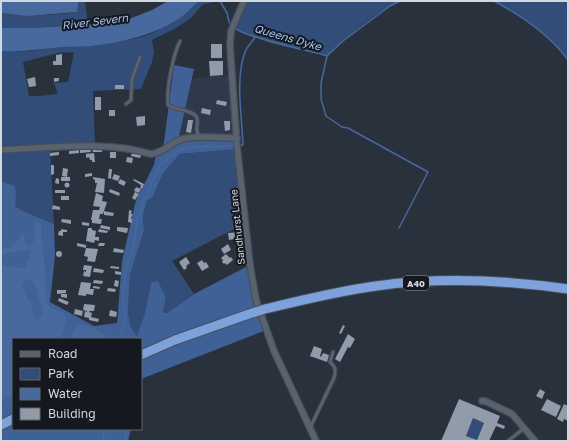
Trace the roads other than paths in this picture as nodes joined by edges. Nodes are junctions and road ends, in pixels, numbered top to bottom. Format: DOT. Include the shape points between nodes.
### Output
graph roads {
  1 [pos="244,1"];
  2 [pos="180,41"];
  3 [pos="140,57"];
  4 [pos="126,104"];
  5 [pos="200,138"];
  6 [pos="237,138"];
  7 [pos="1,150"];
  8 [pos="568,289"];
  9 [pos="333,352"];
  10 [pos="142,355"];
  11 [pos="482,401"];
  12 [pos="12,419"];
  13 [pos="1,424"];
  14 [pos="310,428"];
  15 [pos="524,428"];
  16 [pos="316,441"];
  17 [pos="508,441"];
  18 [pos="535,441"];
  1 -- 6 [label="street, Sandhurst Lane" via="231,32 230,46"];
  2 -- 5 [label="lane" via="172,62 168,105 195,115 196,130"];
  3 -- 4 [label="lane" via="132,79 131,100"];
  5 -- 6 [label="street"];
  5 -- 7 [label="street" via="182,140 156,154 95,146"];
  6 -- 14 [label="street, Sandhurst Lane" via="256,300 274,351"];
  8 -- 10 [label="highway, A40, bridge" via="482,281 438,281 377,286 265,309"];
  9 -- 14 [label="lane" via="330,362 336,371 334,378"];
  11 -- 15 [label="street" via="512,414"];
  12 -- 13 [label="highway"];
  14 -- 16 [label="street, Sandhurst Lane"];
  15 -- 17 [label="lane"];
  15 -- 18 [label="street"];
}
